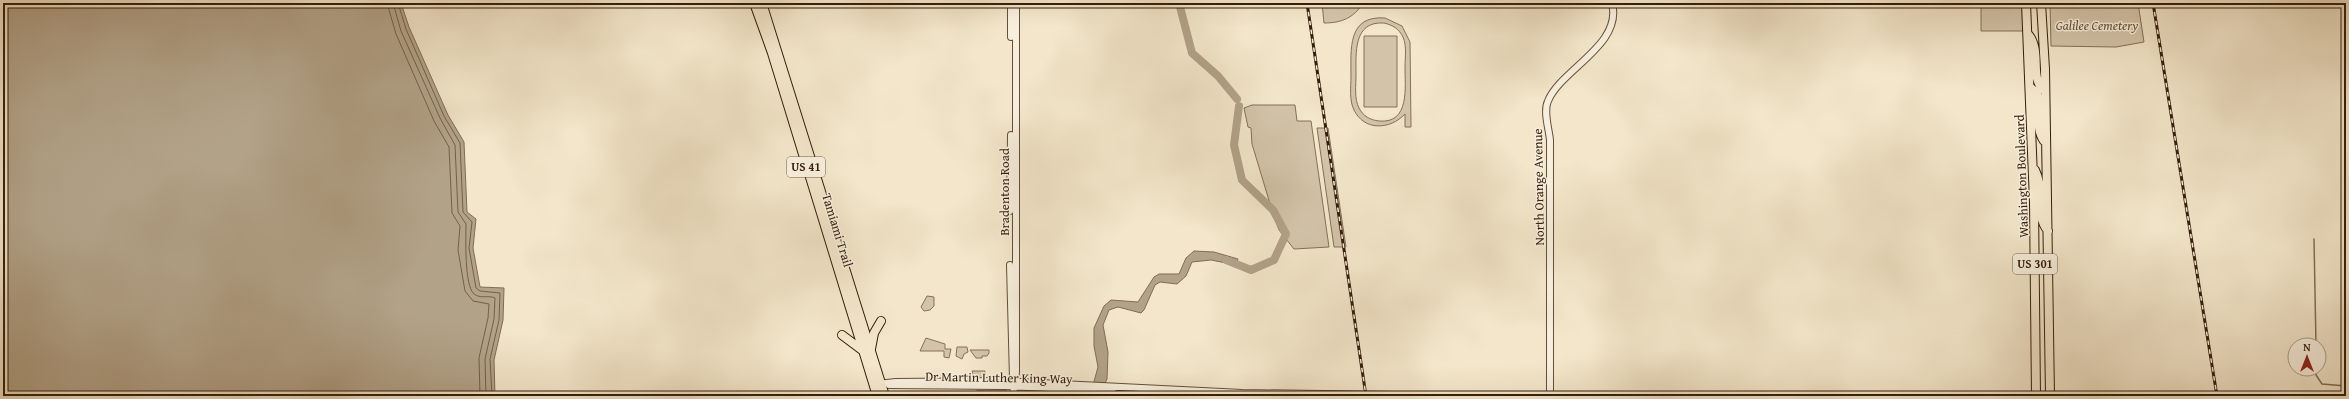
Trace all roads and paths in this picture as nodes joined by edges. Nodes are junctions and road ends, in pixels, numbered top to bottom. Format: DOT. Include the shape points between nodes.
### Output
graph roads {
  1 [pos="754,3"];
  2 [pos="762,3"];
  3 [pos="1011,3"];
  4 [pos="1016,3"];
  5 [pos="1612,3"];
  6 [pos="2026,3"];
  7 [pos="2042,3"];
  8 [pos="2028,34"];
  9 [pos="2030,87"];
  10 [pos="2045,91"];
  11 [pos="2046,143"];
  12 [pos="2033,166"];
  13 [pos="2048,231"];
  14 [pos="881,321"];
  15 [pos="842,334"];
  16 [pos="867,350"];
  17 [pos="877,384"];
  18 [pos="1013,384"];
  19 [pos="1144,392"];
  20 [pos="1271,395"];
  21 [pos="877,396"];
  22 [pos="885,396"];
  23 [pos="1013,396"];
  24 [pos="1467,396"];
  25 [pos="1550,396"];
  26 [pos="2036,396"];
  27 [pos="2050,396"];
  1 -- 16 [label="main road, Tamiami Trail / US 41"];
  2 -- 16 [label="main road, Tamiami Trail / US 41"];
  3 -- 18 [label="street, Bradenton Road" via="1010,281"];
  4 -- 18 [label="street, Bradenton Road" via="1016,372"];
  5 -- 25 [label="street, North Orange Avenue" via="1613,18 1606,37 1554,92 1546,108 1550,140"];
  6 -- 8 [label="main road, Washington Boulevard / US 301"];
  7 -- 10 [label="main road, Washington Boulevard / US 301"];
  8 -- 9 [label="main road, Washington Boulevard / US 301"];
  8 -- 10 [label="main road" via="2035,45 2038,83"];
  9 -- 11 [label="main road" via="2037,93 2040,131"];
  9 -- 12 [label="main road, Washington Boulevard / US 301"];
  10 -- 11 [label="main road, Washington Boulevard / US 301"];
  11 -- 13 [label="main road, Washington Boulevard / US 301"];
  12 -- 13 [label="main road" via="2040,181 2041,218"];
  12 -- 26 [label="main road, Washington Boulevard / US 301"];
  13 -- 27 [label="main road, Washington Boulevard / US 301"];
  14 -- 16 [label="main road"];
  15 -- 16 [label="main road"];
  16 -- 17 [label="main road, Tamiami Trail / US 41"];
  17 -- 18 [label="street, Dr Martin Luther King Way"];
  17 -- 21 [label="main road, Tamiami Trail / US 41"];
  17 -- 22 [label="main road, Tamiami Trail / US 41"];
  18 -- 19 [label="street, Dr Martin Luther King Way" via="1112,387"];
  18 -- 23 [label="street, Bradenton Road"];
  19 -- 20 [label="street, Dr Martin Luther King Way"];
  20 -- 24 [label="street, Dr Martin Luther King Way"];
}
